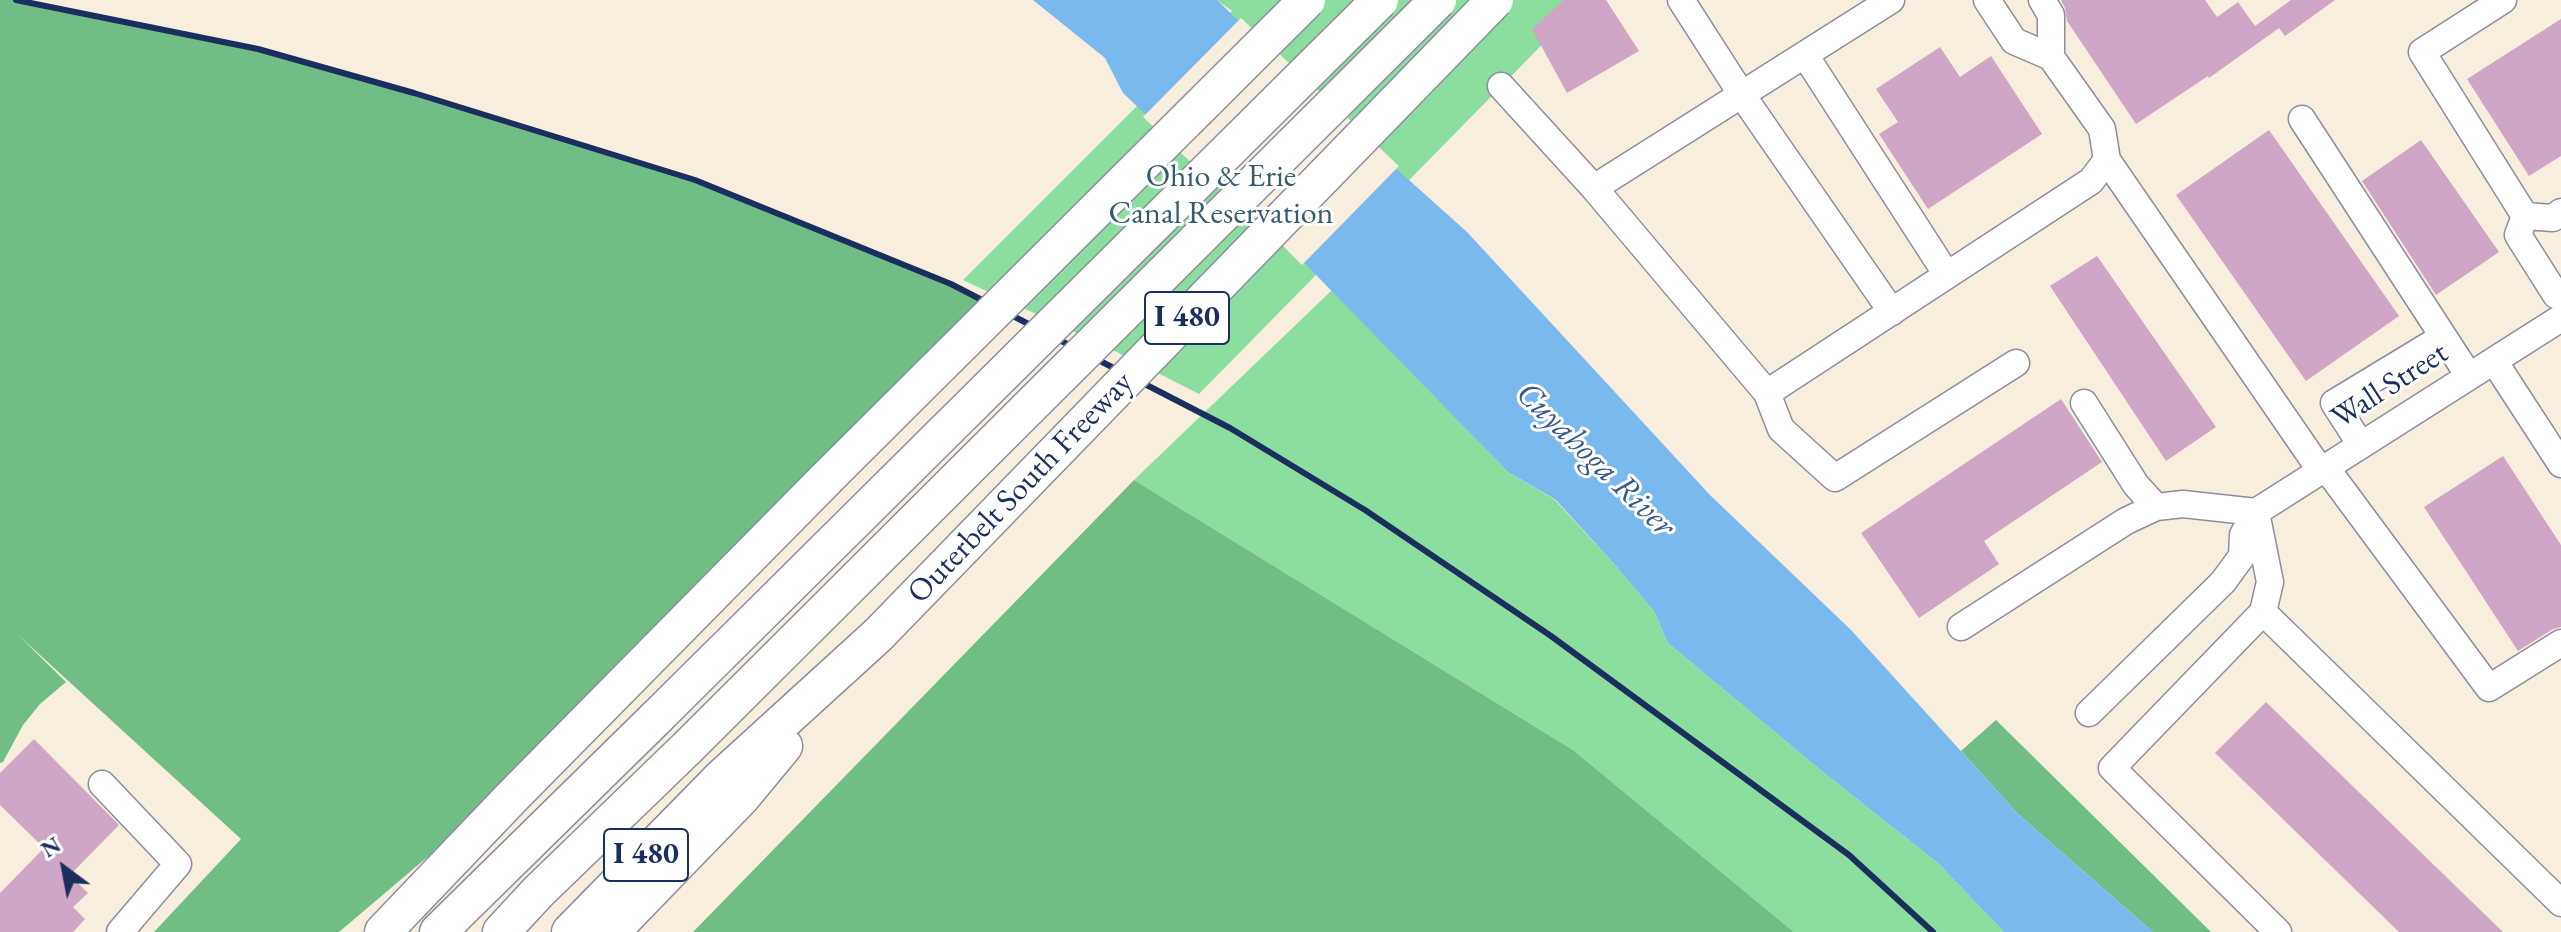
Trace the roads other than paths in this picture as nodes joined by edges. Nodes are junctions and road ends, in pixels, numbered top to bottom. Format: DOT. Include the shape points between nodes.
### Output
graph roads {
  1 [pos="1307,0"];
  2 [pos="1380,0"];
  3 [pos="1438,0"];
  4 [pos="1495,0"];
  5 [pos="1681,0"];
  6 [pos="1891,0"];
  7 [pos="1987,0"];
  8 [pos="2042,0"];
  9 [pos="2495,2"];
  10 [pos="1805,55"];
  11 [pos="2051,57"];
  12 [pos="1501,86"];
  13 [pos="1742,95"];
  14 [pos="2302,119"];
  15 [pos="2107,160"];
  16 [pos="1594,188"];
  17 [pos="2525,216"];
  18 [pos="2558,220"];
  19 [pos="1947,275"];
  20 [pos="2561,294"];
  21 [pos="1892,312"];
  22 [pos="2561,318"];
  23 [pos="2443,337"];
  24 [pos="2494,361"];
  25 [pos="2016,363"];
  26 [pos="2469,376"];
  27 [pos="1767,393"];
  28 [pos="2084,403"];
  29 [pos="2361,445"];
  30 [pos="2561,464"];
  31 [pos="2323,469"];
  32 [pos="2156,507"];
  33 [pos="2256,512"];
  34 [pos="2263,612"];
  35 [pos="1961,627"];
  36 [pos="2561,643"];
  37 [pos="2089,713"];
  38 [pos="102,784"];
  39 [pos="731,788"];
  40 [pos="2561,903"];
  41 [pos="382,929"];
  42 [pos="120,932"];
  43 [pos="438,932"];
  44 [pos="501,932"];
  45 [pos="570,932"];
  46 [pos="611,932"];
  47 [pos="2278,932"];
  1 -- 41 [label="highway, bridge"];
  2 -- 43 [label="highway, bridge"];
  3 -- 44 [label="highway, bridge"];
  4 -- 39 [label="highway, Outerbelt South Freeway / I 480, bridge"];
  5 -- 13 [label="street"];
  6 -- 10 [label="street"];
  7 -- 11 [label="street" via="2014,41"];
  8 -- 11 [label="street" via="2051,15"];
  9 -- 17 [label="street" via="2422,52"];
  10 -- 13 [label="street"];
  10 -- 19 [label="street"];
  11 -- 15 [label="street" via="2102,129"];
  12 -- 16 [label="street"];
  13 -- 16 [label="street"];
  13 -- 21 [label="street"];
  14 -- 23 [label="street"];
  15 -- 19 [label="street" via="2091,181"];
  15 -- 31 [label="street"];
  16 -- 27 [label="street"];
  17 -- 18 [label="street"];
  17 -- 20 [label="street" via="2518,235 2556,295"];
  19 -- 21 [label="street"];
  21 -- 27 [label="street"];
  22 -- 24 [label="street, Wall Street"];
  23 -- 26 [label="street"];
  23 -- 29 [label="street" via="2334,403"];
  24 -- 26 [label="street, Wall Street"];
  24 -- 30 [label="street"];
  25 -- 27 [label="street" via="1835,478 1781,429"];
  26 -- 29 [label="street, Wall Street"];
  28 -- 32 [label="street"];
  29 -- 31 [label="street, Wall Street"];
  31 -- 33 [label="street, Wall Street"];
  31 -- 36 [label="street" via="2489,688"];
  32 -- 33 [label="street" via="2183,504"];
  32 -- 35 [label="street"];
  33 -- 34 [label="street" via="2270,582"];
  33 -- 37 [label="street" via="2243,535 2242,556 2223,582"];
  34 -- 40 [label="street"];
  34 -- 47 [label="street" via="2112,768"];
  38 -- 42 [label="street" via="178,864"];
  39 -- 45 [label="highway, Outerbelt South Freeway / I 480"];
  39 -- 46 [label="highway"];
}
